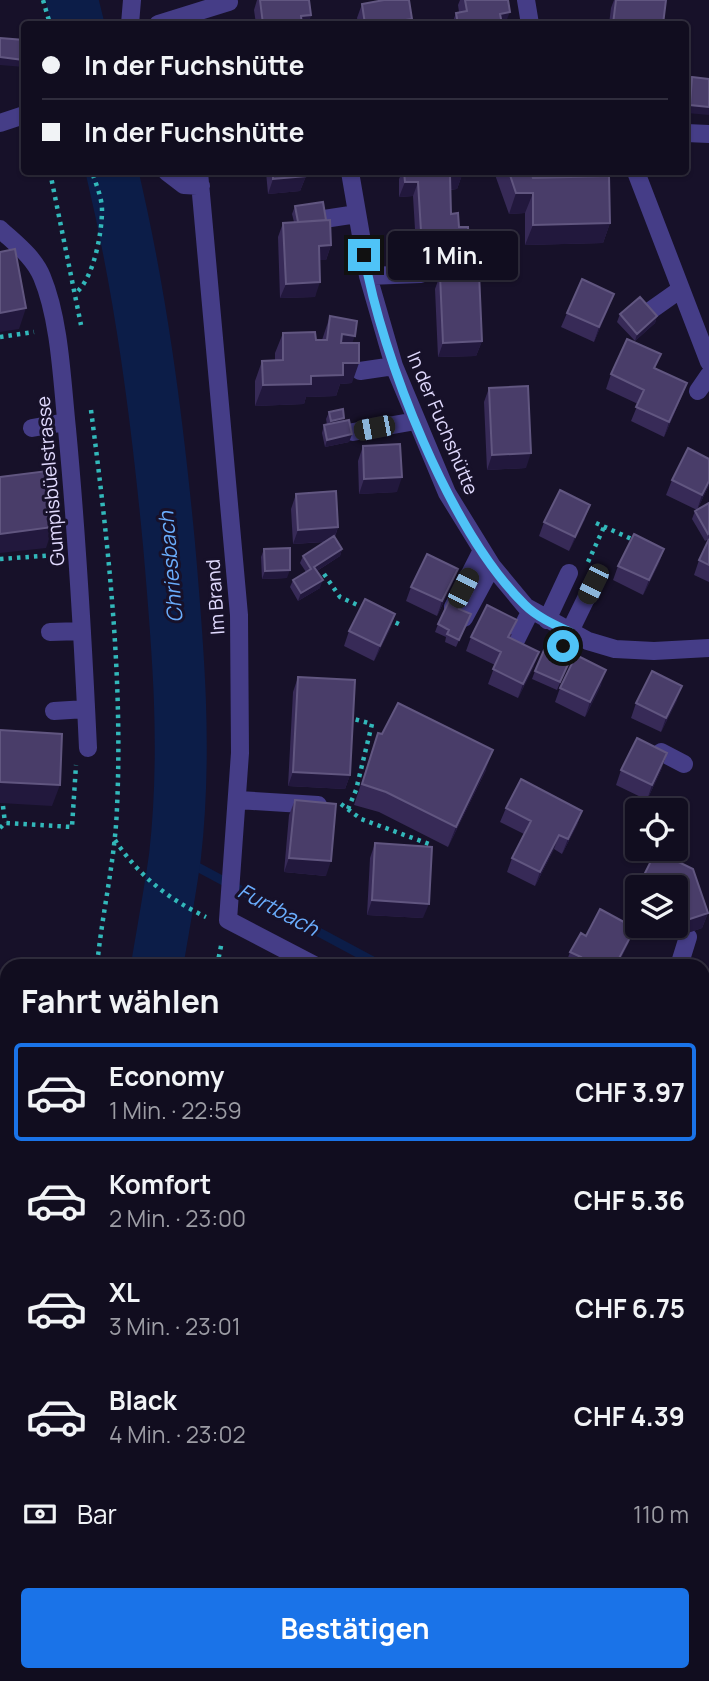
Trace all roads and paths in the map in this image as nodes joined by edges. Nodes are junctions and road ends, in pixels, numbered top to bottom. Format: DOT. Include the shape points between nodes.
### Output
graph roads {
  1 [pos="43,0"];
  2 [pos="132,0"];
  3 [pos="526,0"];
  4 [pos="229,2"];
  5 [pos="49,21"];
  6 [pos="130,21"];
  7 [pos="168,21"];
  8 [pos="530,21"];
  9 [pos="21,116"];
  10 [pos="0,123"];
  11 [pos="689,132"];
  12 [pos="709,134"];
  13 [pos="51,175"];
  14 [pos="93,175"];
  15 [pos="171,175"];
  16 [pos="350,175"];
  17 [pos="637,175"];
  18 [pos="200,179"];
  19 [pos="357,214"];
  20 [pos="324,219"];
  21 [pos="0,229"];
  22 [pos="421,274"];
  23 [pos="368,276"];
  24 [pos="681,289"];
  25 [pos="647,313"];
  26 [pos="54,329"];
  27 [pos="0,337"];
  28 [pos="709,362"];
  29 [pos="394,366"];
  30 [pos="360,370"];
  31 [pos="709,375"];
  32 [pos="698,391"];
  33 [pos="416,421"];
  34 [pos="66,422"];
  35 [pos="32,428"];
  36 [pos="353,432"];
  37 [pos="596,523"];
  38 [pos="604,527"];
  39 [pos="634,545"];
  40 [pos="482,550"];
  41 [pos="592,552"];
  42 [pos="79,553"];
  43 [pos="0,559"];
  44 [pos="492,566"];
  45 [pos="324,573"];
  46 [pos="569,573"];
  47 [pos="593,584"];
  48 [pos="365,609"];
  49 [pos="531,610"];
  50 [pos="378,614"];
  51 [pos="547,620"];
  52 [pos="403,626"];
  53 [pos="82,631"];
  54 [pos="50,632"];
  55 [pos="570,632"];
  56 [pos="709,648"];
  57 [pos="510,652"];
  58 [pos="556,660"];
  59 [pos="86,709"];
  60 [pos="54,711"];
  61 [pos="354,719"];
  62 [pos="88,748"];
  63 [pos="661,752"];
  64 [pos="684,764"];
  65 [pos="237,800"];
  66 [pos="328,805"];
  67 [pos="3,806"];
  68 [pos="348,809"];
  69 [pos="5,823"];
  70 [pos="0,828"];
  71 [pos="114,840"];
  72 [pos="212,920"];
  73 [pos="688,938"];
  74 [pos="303,959"];
  75 [pos="681,959"];
  1 -- 5 [label="path"];
  2 -- 6 [label="street"];
  3 -- 8 [label="street"];
  4 -- 7 [label="street"];
  9 -- 10 [label="street"];
  11 -- 12 [label="street"];
  13 -- 14 [label="path" via="77,292 85,284 100,226 102,208"];
  15 -- 18 [label="street" via="184,185"];
  16 -- 19 [label="street, In der Fuchshütte"];
  17 -- 24 [label="street"];
  18 -- 65 [label="street, Im Brand" via="239,615"];
  19 -- 20 [label="street"];
  19 -- 23 [label="street, In der Fuchshütte"];
  21 -- 26 [label="street, Gumpisbüelstrasse" via="42,275"];
  22 -- 23 [label="street"];
  23 -- 29 [label="street, In der Fuchshütte"];
  24 -- 25 [label="street"];
  24 -- 28 [label="street"];
  26 -- 27 [label="path"];
  26 -- 34 [label="street, Gumpisbüelstrasse"];
  29 -- 30 [label="street"];
  29 -- 33 [label="street, In der Fuchshütte"];
  31 -- 32 [label="street"];
  33 -- 36 [label="street"];
  33 -- 40 [label="street, In der Fuchshütte" via="447,493"];
  34 -- 35 [label="street"];
  34 -- 42 [label="street, Gumpisbüelstrasse"];
  37 -- 38 [label="path"];
  38 -- 39 [label="path" via="636,541"];
  38 -- 41 [label="path"];
  40 -- 44 [label="street, In der Fuchshütte"];
  40 -- 44 [label="street" via="458,612"];
  42 -- 43 [label="path"];
  42 -- 53 [label="street, Gumpisbüelstrasse"];
  44 -- 49 [label="street, In der Fuchshütte"];
  45 -- 48 [label="path" via="341,597"];
  46 -- 51 [label="street"];
  47 -- 55 [label="street"];
  49 -- 51 [label="street, In der Fuchshütte"];
  49 -- 57 [label="street"];
  50 -- 52 [label="path"];
  51 -- 55 [label="street, In der Fuchshütte"];
  53 -- 54 [label="street"];
  53 -- 59 [label="street, Gumpisbüelstrasse"];
  55 -- 56 [label="street, In der Fuchshütte" via="615,649"];
  55 -- 58 [label="street"];
  59 -- 60 [label="street"];
  59 -- 62 [label="street, Gumpisbüelstrasse"];
  61 -- 68 [label="path" via="372,724"];
  62 -- 69 [label="path" via="76,760 72,827"];
  63 -- 64 [label="street"];
  65 -- 66 [label="street"];
  65 -- 74 [label="street, Im Brand" via="228,920"];
  67 -- 69 [label="path"];
  69 -- 70 [label="path"];
  71 -- 72 [label="path" via="159,889"];
  73 -- 75 [label="street"];
}
